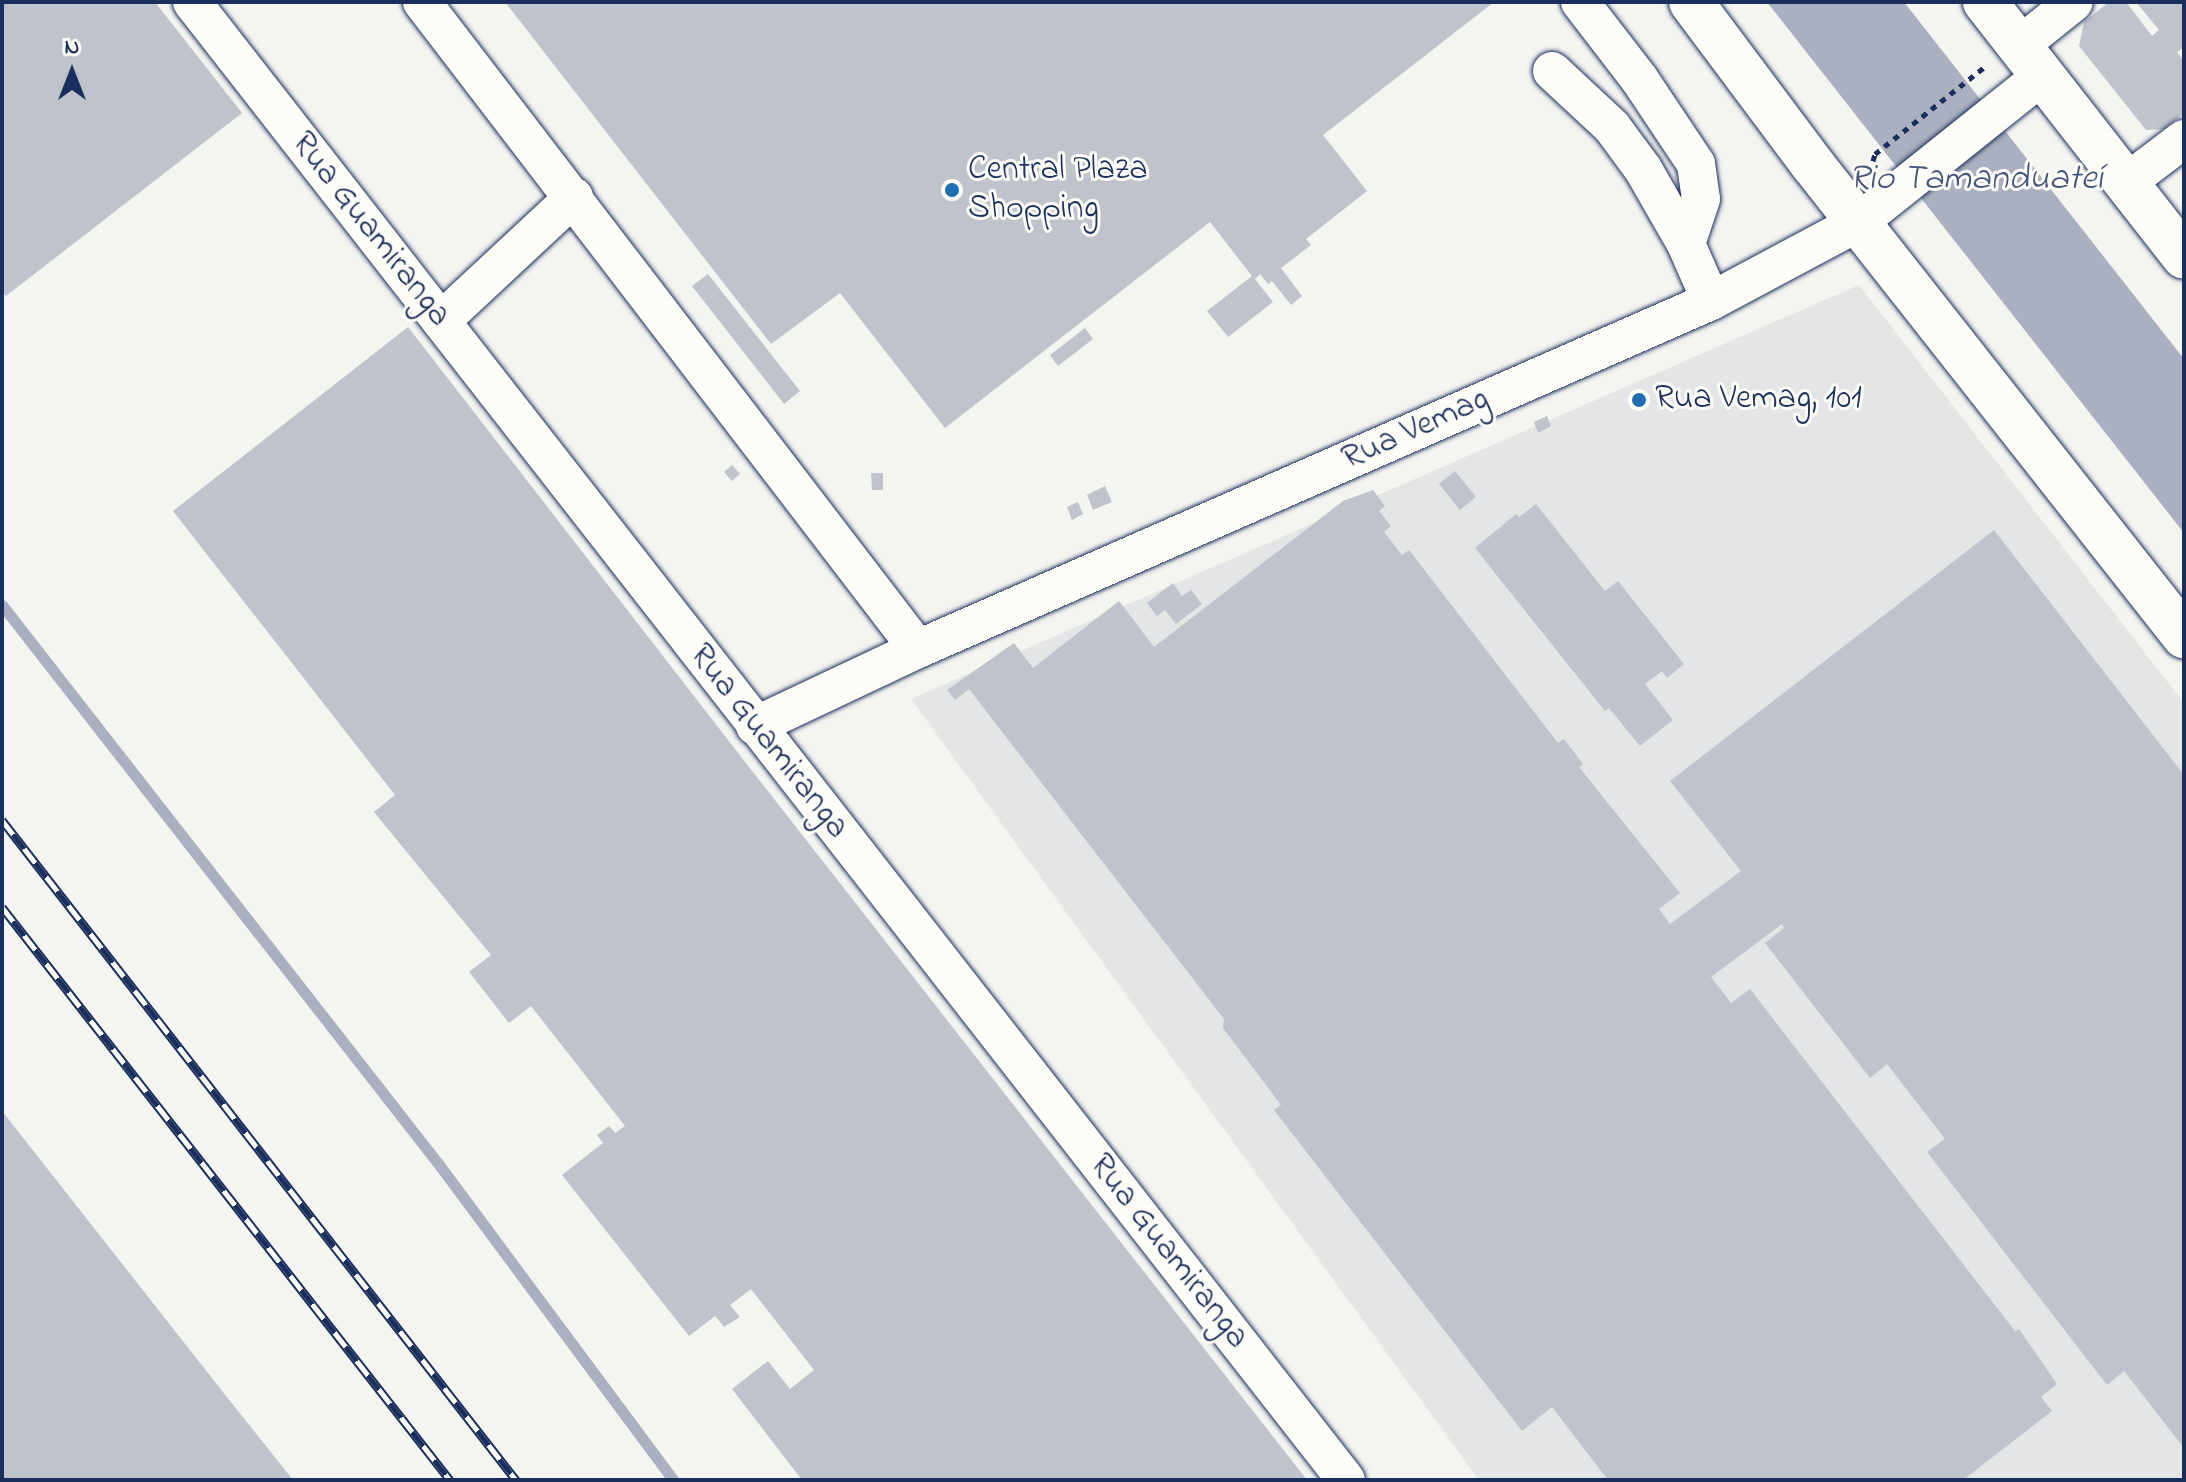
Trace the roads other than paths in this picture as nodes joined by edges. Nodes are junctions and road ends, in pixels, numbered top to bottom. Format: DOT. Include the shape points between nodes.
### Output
graph roads {
  1 [pos="192,2"];
  2 [pos="422,2"];
  3 [pos="1580,2"];
  4 [pos="1691,2"];
  5 [pos="1985,2"];
  6 [pos="2074,2"];
  7 [pos="1552,71"];
  8 [pos="2024,74"];
  9 [pos="2184,139"];
  10 [pos="2126,183"];
  11 [pos="574,197"];
  12 [pos="1859,222"];
  13 [pos="1686,244"];
  14 [pos="2184,257"];
  15 [pos="1711,301"];
  16 [pos="441,321"];
  17 [pos="2184,636"];
  18 [pos="918,649"];
  19 [pos="755,726"];
  20 [pos="1346,1480"];
  1 -- 16 [label="street, Rua Guamiranga"];
  2 -- 11 [label="street"];
  3 -- 13 [label="street" via="1696,164 1701,199"];
  4 -- 12 [label="highway"];
  5 -- 8 [label="highway"];
  6 -- 8 [label="street, Rua Vemag"];
  7 -- 13 [label="street" via="1612,127"];
  8 -- 10 [label="highway"];
  8 -- 12 [label="street, Rua Vemag"];
  9 -- 10 [label="street"];
  10 -- 14 [label="highway"];
  11 -- 16 [label="street"];
  11 -- 18 [label="street"];
  12 -- 15 [label="street, Rua Vemag"];
  12 -- 17 [label="highway"];
  13 -- 15 [label="street"];
  15 -- 18 [label="street, Rua Vemag"];
  16 -- 19 [label="street, Rua Guamiranga"];
  18 -- 19 [label="street, Rua Vemag"];
  19 -- 20 [label="street, Rua Guamiranga"];
}
